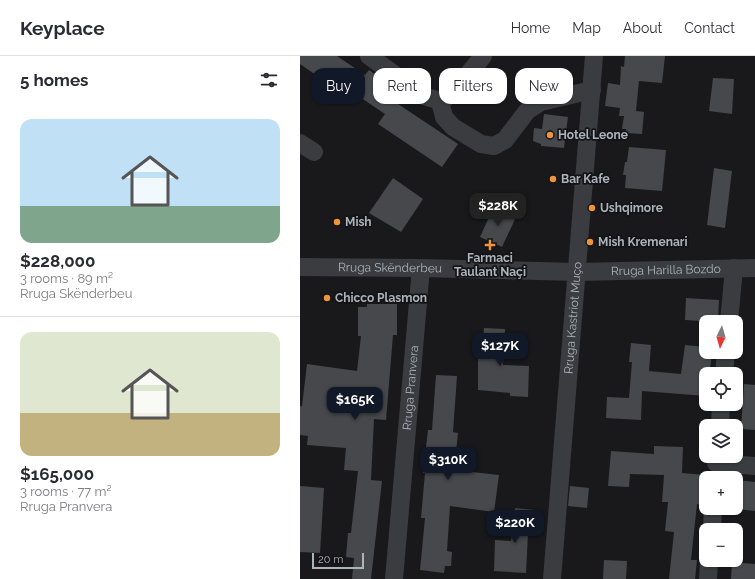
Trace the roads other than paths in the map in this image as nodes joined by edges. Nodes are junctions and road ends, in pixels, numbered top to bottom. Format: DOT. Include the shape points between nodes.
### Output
graph roads {
  1 [pos="369,56"];
  2 [pos="483,56"];
  3 [pos="594,56"];
  4 [pos="473,68"];
  5 [pos="592,90"];
  6 [pos="439,101"];
  7 [pos="441,104"];
  8 [pos="300,267"];
  9 [pos="420,268"];
  10 [pos="734,268"];
  11 [pos="755,268"];
  12 [pos="577,272"];
  13 [pos="730,315"];
  14 [pos="716,466"];
  15 [pos="755,466"];
  16 [pos="709,567"];
  17 [pos="394,579"];
  18 [pos="552,579"];
  19 [pos="708,579"];
  1 -- 6 [label="street" via="424,96"];
  2 -- 4 [label="street"];
  3 -- 5 [label="street, Rruga Kastriot Muço"];
  5 -- 7 [label="street" via="541,102 527,111 505,140 494,146 481,144 453,127 444,117"];
  5 -- 12 [label="street, Rruga Kastriot Muço"];
  8 -- 9 [label="street, Rruga Skënderbeu"];
  9 -- 12 [label="street, Rruga Skënderbeu"];
  9 -- 17 [label="street, Rruga Pranvera"];
  10 -- 11 [label="street, Rruga Harilla Bozdo"];
  10 -- 12 [label="street, Rruga Harilla Bozdo"];
  10 -- 13 [label="street"];
  12 -- 18 [label="street, Rruga Kastriot Muço"];
  14 -- 15 [label="street"];
  16 -- 19 [label="street"];
}
